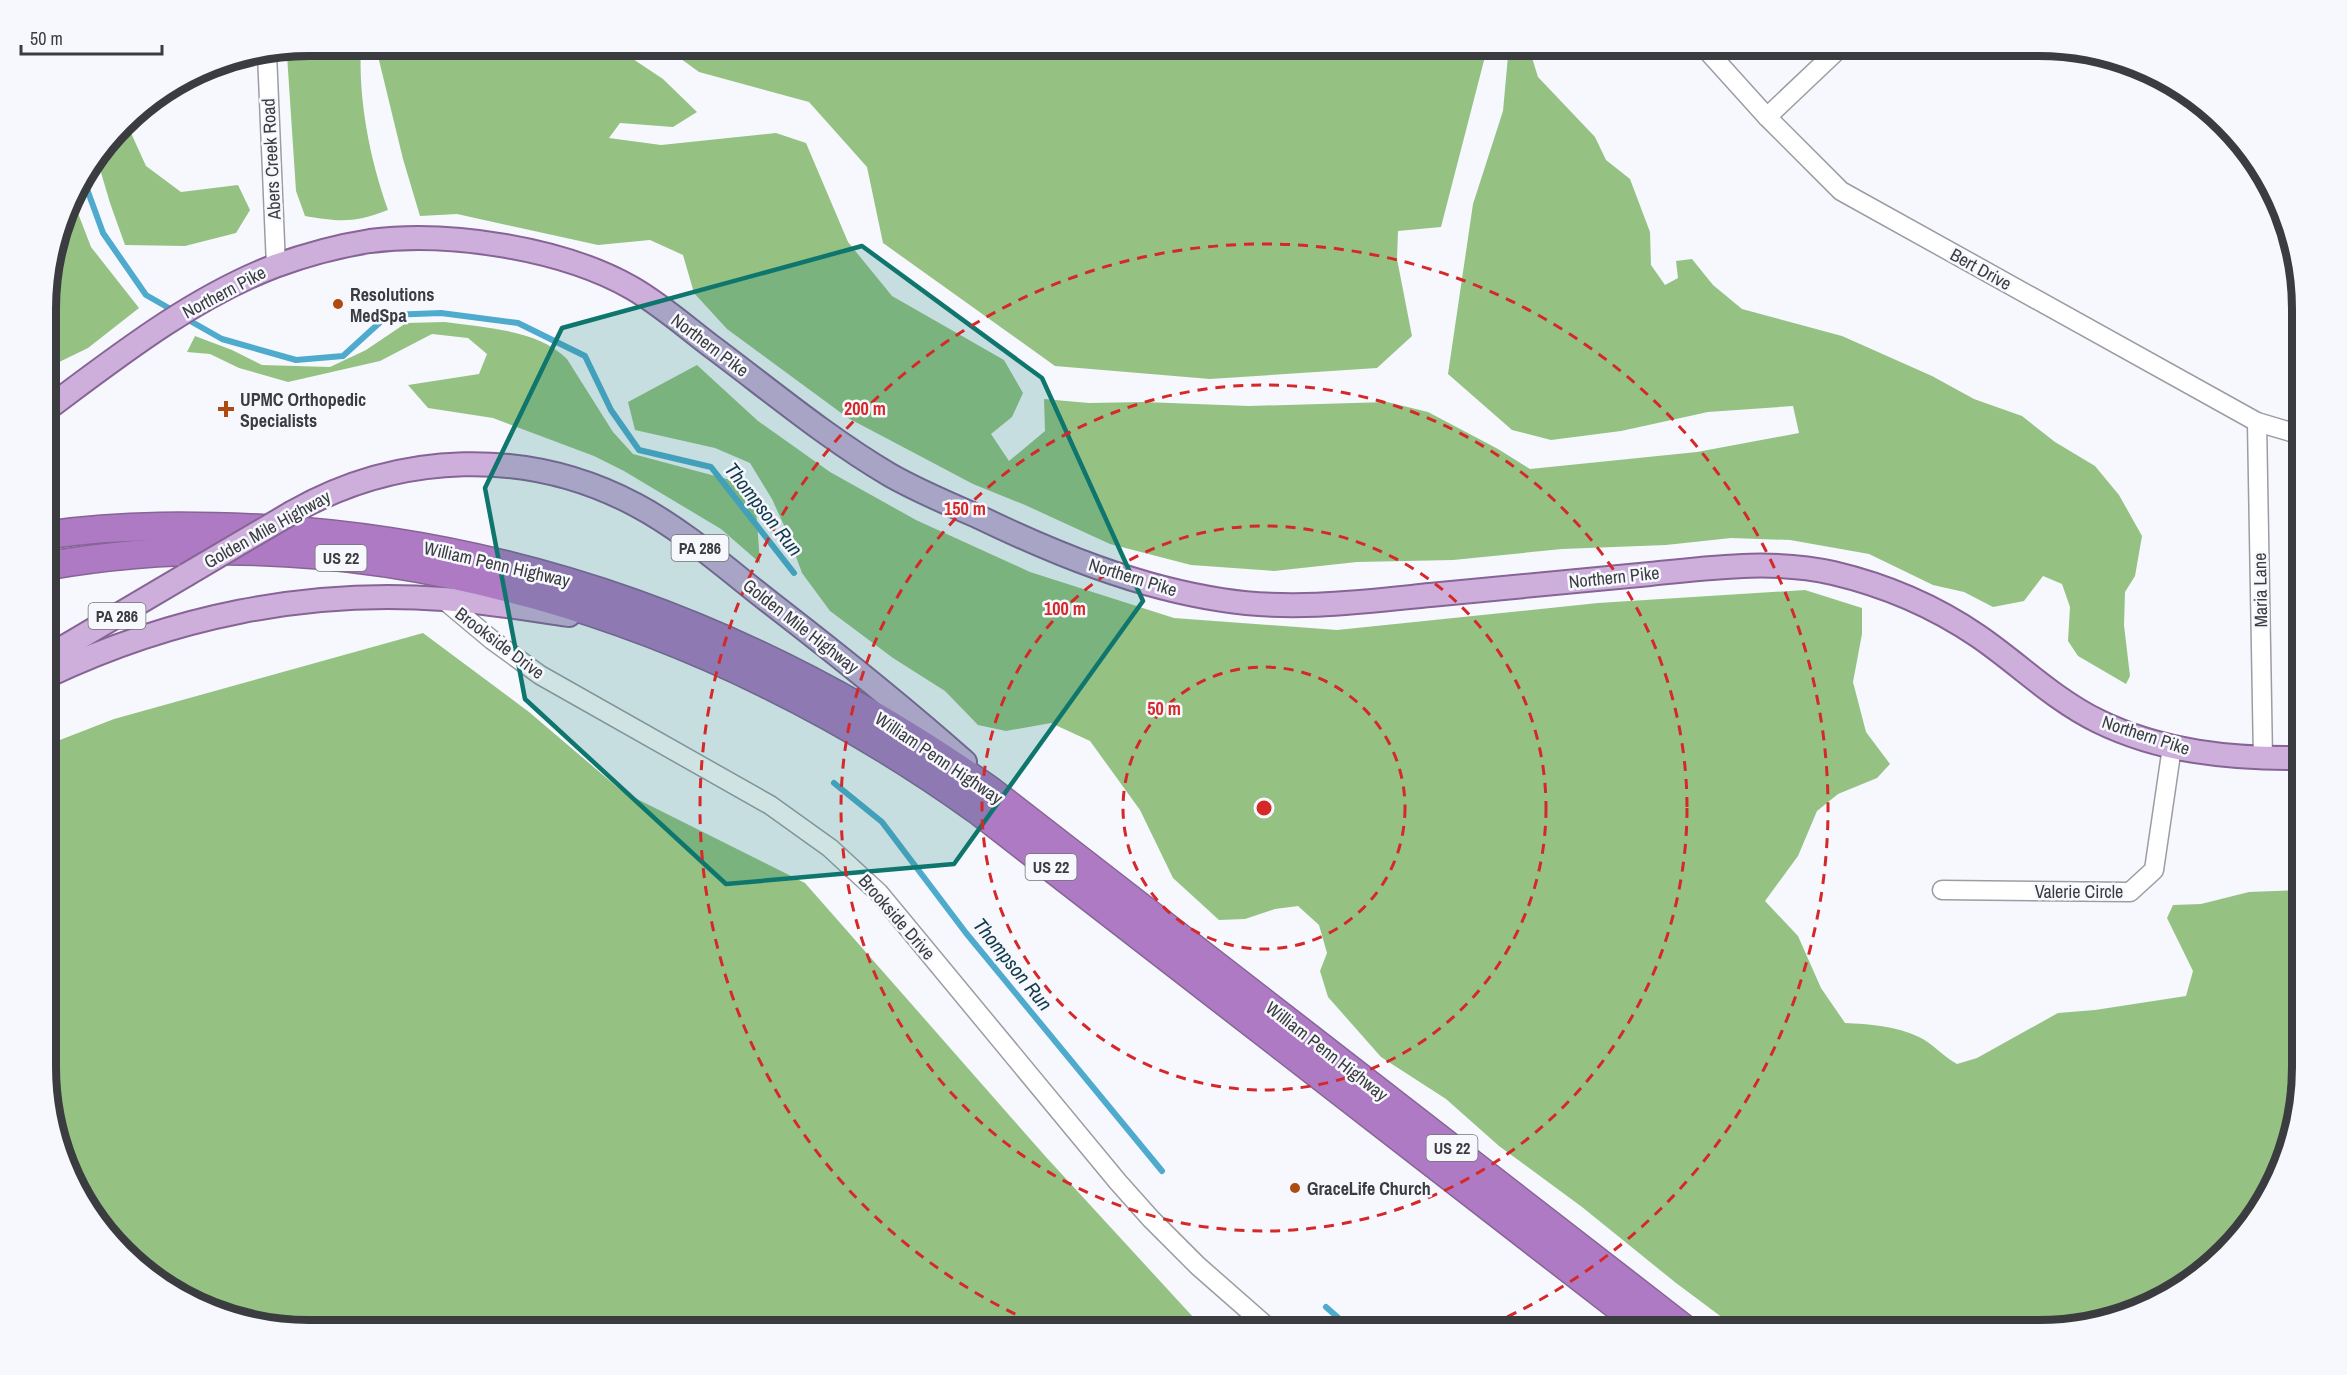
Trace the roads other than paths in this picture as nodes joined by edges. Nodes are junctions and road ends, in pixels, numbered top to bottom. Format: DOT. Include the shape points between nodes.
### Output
graph roads {
  1 [pos="1712,56"];
  2 [pos="1831,56"];
  3 [pos="267,59"];
  4 [pos="1767,117"];
  5 [pos="276,266"];
  6 [pos="56,404"];
  7 [pos="2257,422"];
  8 [pos="2292,432"];
  9 [pos="56,534"];
  10 [pos="56,564"];
  11 [pos="443,599"];
  12 [pos="627,624"];
  13 [pos="56,652"];
  14 [pos="56,672"];
  15 [pos="2172,747"];
  16 [pos="2292,758"];
  17 [pos="2264,759"];
  18 [pos="1035,825"];
  19 [pos="1942,890"];
  20 [pos="1260,1320"];
  21 [pos="1635,1320"];
  22 [pos="1673,1320"];
  1 -- 4 [label="street, Bert Drive"];
  2 -- 4 [label="street"];
  3 -- 5 [label="street, Abers Creek Road"];
  4 -- 7 [label="street, Bert Drive" via="1841,191"];
  5 -- 6 [label="main road, Northern Pike" via="188,310"];
  5 -- 15 [label="main road, Northern Pike" via="345,246 395,239 506,247 570,261 632,288 822,430 893,477 1045,548 1150,585 1224,601 1293,606 1710,568 1786,566 1830,572 1907,596 1981,638 2061,699 2100,722"];
  7 -- 8 [label="street, Bert Drive"];
  7 -- 17 [label="street, Maria Lane"];
  9 -- 18 [label="highway, William Penn Highway / US 22" via="194,525 335,534 441,550 570,581 682,620 819,683 942,757"];
  10 -- 12 [label="highway, William Penn Highway / US 22" via="193,551 342,558 486,584"];
  11 -- 12 [label="main road, PA 286"];
  11 -- 14 [label="main road, PA 286" via="328,599 231,612 144,636"];
  11 -- 20 [label="street, Brookside Drive" via="540,675 770,805 856,871 901,918 1158,1228"];
  12 -- 21 [label="highway, William Penn Highway / US 22" via="768,684 857,731 938,782"];
  13 -- 18 [label="main road, Golden Mile Highway / PA 286, bridge" via="332,491 400,470 446,464 531,469 568,477 613,494 678,531 871,680"];
  15 -- 17 [label="main road, Northern Pike"];
  15 -- 19 [label="street, Valerie Circle" via="2154,870 2130,892"];
  16 -- 17 [label="main road, Northern Pike"];
  18 -- 22 [label="highway, William Penn Highway / US 22"];
}
